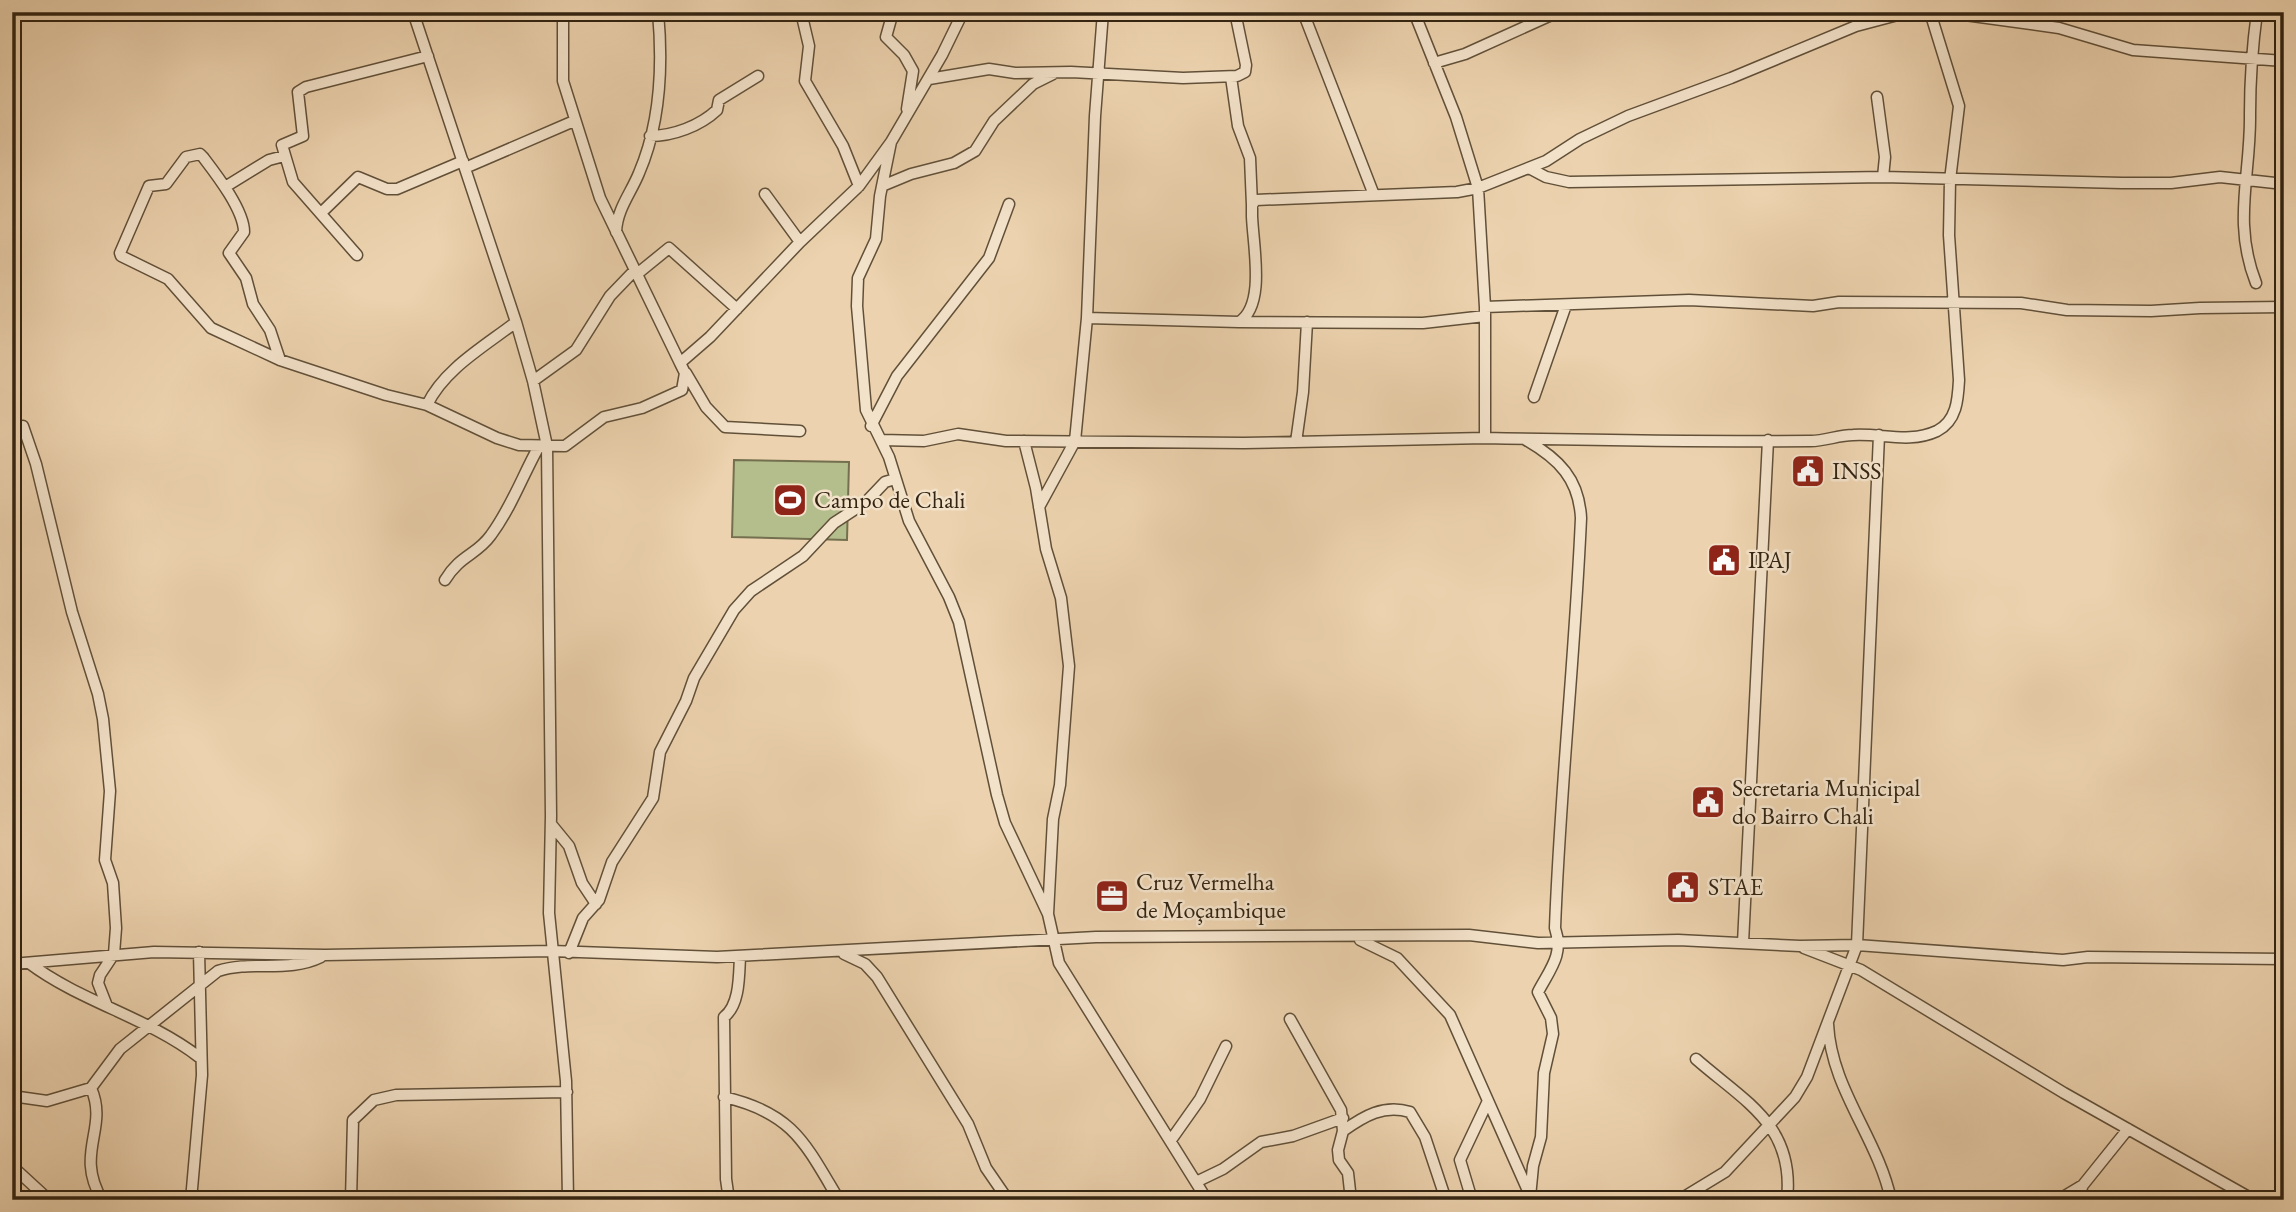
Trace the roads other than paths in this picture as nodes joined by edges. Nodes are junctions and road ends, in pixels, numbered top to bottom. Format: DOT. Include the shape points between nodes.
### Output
graph roads {
  1 [pos="412,12"];
  2 [pos="563,12"];
  3 [pos="658,12"];
  4 [pos="801,12"];
  5 [pos="893,12"];
  6 [pos="962,12"];
  7 [pos="1103,12"];
  8 [pos="1235,12"];
  9 [pos="1303,12"];
  10 [pos="1414,12"];
  11 [pos="1558,12"];
  12 [pos="1909,12"];
  13 [pos="1930,12"];
  14 [pos="1943,12"];
  15 [pos="2257,12"];
  16 [pos="1896,13"];
  17 [pos="428,56"];
  18 [pos="2251,58"];
  19 [pos="2284,61"];
  20 [pos="1434,63"];
  21 [pos="1057,72"];
  22 [pos="1100,74"];
  23 [pos="758,76"];
  24 [pos="1231,77"];
  25 [pos="929,79"];
  26 [pos="1877,97"];
  27 [pos="906,113"];
  28 [pos="574,121"];
  29 [pos="650,136"];
  30 [pos="891,142"];
  31 [pos="284,156"];
  32 [pos="464,165"];
  33 [pos="1528,167"];
  34 [pos="1472,169"];
  35 [pos="1883,177"];
  36 [pos="2245,178"];
  37 [pos="1495,179"];
  38 [pos="1950,180"];
  39 [pos="2284,184"];
  40 [pos="859,186"];
  41 [pos="225,187"];
  42 [pos="881,187"];
  43 [pos="1478,188"];
  44 [pos="765,194"];
  45 [pos="1374,195"];
  46 [pos="1009,204"];
  47 [pos="1252,205"];
  48 [pos="321,212"];
  49 [pos="616,233"];
  50 [pos="800,242"];
  51 [pos="357,255"];
  52 [pos="636,272"];
  53 [pos="2256,283"];
  54 [pos="1953,304"];
  55 [pos="1566,305"];
  56 [pos="2284,307"];
  57 [pos="737,309"];
  58 [pos="1485,311"];
  59 [pos="1087,318"];
  60 [pos="516,322"];
  61 [pos="1239,322"];
  62 [pos="1307,322"];
  63 [pos="280,360"];
  64 [pos="683,368"];
  65 [pos="533,380"];
  66 [pos="1534,397"];
  67 [pos="427,405"];
  68 [pos="23,426"];
  69 [pos="871,426"];
  70 [pos="800,431"];
  71 [pos="1879,435"];
  72 [pos="1485,438"];
  73 [pos="1524,439"];
  74 [pos="881,440"];
  75 [pos="1768,440"];
  76 [pos="1024,441"];
  77 [pos="1075,441"];
  78 [pos="1296,442"];
  79 [pos="542,447"];
  80 [pos="895,479"];
  81 [pos="1039,507"];
  82 [pos="445,580"];
  83 [pos="551,824"];
  84 [pos="596,904"];
  85 [pos="1048,914"];
  86 [pos="1350,937"];
  87 [pos="1054,939"];
  88 [pos="1559,941"];
  89 [pos="1743,943"];
  90 [pos="1857,945"];
  91 [pos="1800,947"];
  92 [pos="552,951"];
  93 [pos="199,952"];
  94 [pos="840,952"];
  95 [pos="569,953"];
  96 [pos="114,954"];
  97 [pos="325,955"];
  98 [pos="740,956"];
  99 [pos="2284,959"];
  100 [pos="29,963"];
  101 [pos="12,964"];
  102 [pos="1851,967"];
  103 [pos="201,986"];
  104 [pos="107,1006"];
  105 [pos="1828,1017"];
  106 [pos="1290,1019"];
  107 [pos="147,1025"];
  108 [pos="1226,1046"];
  109 [pos="200,1057"];
  110 [pos="1696,1059"];
  111 [pos="91,1087"];
  112 [pos="566,1092"];
  113 [pos="12,1096"];
  114 [pos="724,1097"];
  115 [pos="1487,1103"];
  116 [pos="1343,1118"];
  117 [pos="1770,1123"];
  118 [pos="2128,1129"];
  119 [pos="1343,1131"];
  120 [pos="1171,1140"];
  121 [pos="12,1166"];
  122 [pos="1196,1182"];
  123 [pos="2083,1185"];
  124 [pos="1531,1198"];
  125 [pos="47,1199"];
  126 [pos="102,1200"];
  127 [pos="191,1200"];
  128 [pos="351,1200"];
  129 [pos="568,1200"];
  130 [pos="729,1200"];
  131 [pos="839,1200"];
  132 [pos="1008,1200"];
  133 [pos="1207,1200"];
  134 [pos="1350,1200"];
  135 [pos="1446,1200"];
  136 [pos="1472,1200"];
  137 [pos="1679,1200"];
  138 [pos="1787,1200"];
  139 [pos="1891,1200"];
  140 [pos="2058,1200"];
  141 [pos="2077,1200"];
  142 [pos="2254,1200"];
  1 -- 17 [label="street"];
  2 -- 28 [label="street" via="563,81"];
  3 -- 29 [label="street" via="660,91"];
  4 -- 40 [label="street" via="809,46 804,81 843,146"];
  5 -- 27 [label="street" via="886,37 913,71"];
  6 -- 25 [label="street"];
  7 -- 22 [label="street"];
  8 -- 24 [label="street" via="1246,65 1241,75"];
  9 -- 45 [label="street"];
  10 -- 20 [label="street"];
  11 -- 20 [label="street"];
  12 -- 16 [label="street"];
  13 -- 38 [label="street" via="1959,106"];
  14 -- 18 [label="street" via="2059,28 2133,50"];
  15 -- 18 [label="street"];
  16 -- 33 [label="street" via="1628,116"];
  17 -- 31 [label="street" via="301,89 303,136 283,143"];
  17 -- 32 [label="street"];
  18 -- 19 [label="street"];
  18 -- 36 [label="street"];
  20 -- 34 [label="street"];
  21 -- 22 [label="street"];
  21 -- 25 [label="street" via="989,69"];
  21 -- 42 [label="street" via="1024,91 994,121 975,151 954,163"];
  22 -- 24 [label="street"];
  22 -- 59 [label="street"];
  23 -- 29 [label="street" via="719,100 717,110 708,118 669,135"];
  24 -- 47 [label="street" via="1238,126 1250,158"];
  25 -- 27 [label="street"];
  26 -- 35 [label="street"];
  27 -- 30 [label="street"];
  28 -- 32 [label="street"];
  28 -- 49 [label="street"];
  29 -- 49 [label="street" via="639,173 618,214"];
  30 -- 40 [label="street"];
  30 -- 42 [label="street"];
  31 -- 41 [label="street"];
  31 -- 48 [label="street" via="291,179"];
  32 -- 48 [label="street" via="397,189 358,177"];
  32 -- 60 [label="street"];
  33 -- 35 [label="street" via="1546,177 1569,181"];
  33 -- 37 [label="street"];
  34 -- 37 [label="street"];
  34 -- 43 [label="street"];
  35 -- 38 [label="street"];
  36 -- 38 [label="street" via="2122,183"];
  36 -- 39 [label="street"];
  36 -- 53 [label="street" via="2242,238"];
  37 -- 43 [label="street"];
  38 -- 54 [label="street"];
  40 -- 50 [label="street"];
  41 -- 63 [label="street" via="245,227 229,253 246,278"];
  41 -- 63 [label="street" via="200,154 186,157 166,184 149,187 120,253 168,279 204,323"];
  42 -- 69 [label="street" via="876,239 857,290 862,380"];
  43 -- 45 [label="street"];
  43 -- 58 [label="street"];
  44 -- 50 [label="street"];
  45 -- 47 [label="street" via="1262,198"];
  46 -- 69 [label="street" via="989,258 897,376"];
  47 -- 61 [label="street" via="1255,299 1251,313"];
  48 -- 51 [label="street"];
  49 -- 52 [label="street"];
  50 -- 57 [label="street"];
  52 -- 57 [label="street" via="669,248"];
  52 -- 64 [label="street"];
  52 -- 65 [label="street" via="610,296 576,349"];
  54 -- 55 [label="street" via="1839,302 1813,306 1689,300"];
  54 -- 56 [label="street" via="2021,303 2067,310 2151,312"];
  54 -- 71 [label="street" via="1959,380 1951,421 1924,435 1893,439"];
  55 -- 58 [label="street"];
  55 -- 66 [label="street"];
  57 -- 64 [label="street"];
  58 -- 62 [label="street" via="1423,323"];
  58 -- 72 [label="street"];
  59 -- 61 [label="street"];
  59 -- 77 [label="street"];
  60 -- 65 [label="street"];
  60 -- 67 [label="street" via="453,371"];
  61 -- 62 [label="street"];
  62 -- 78 [label="street"];
  63 -- 67 [label="street"];
  64 -- 70 [label="street" via="706,407 725,427"];
  64 -- 79 [label="street" via="682,390 675,395 604,417 565,446"];
  65 -- 79 [label="street"];
  67 -- 79 [label="street" via="496,438"];
  68 -- 96 [label="street" via="103,719 110,792 104,860 115,899"];
  69 -- 74 [label="street"];
  71 -- 75 [label="street"];
  71 -- 90 [label="street"];
  72 -- 73 [label="street"];
  72 -- 78 [label="street"];
  73 -- 75 [label="street"];
  73 -- 88 [label="street" via="1557,460 1580,499 1565,782 1558,834 1555,928"];
  74 -- 76 [label="street" via="924,441 958,434"];
  74 -- 80 [label="street"];
  75 -- 89 [label="street"];
  76 -- 77 [label="street"];
  76 -- 81 [label="street"];
  77 -- 78 [label="street"];
  77 -- 81 [label="street"];
  79 -- 82 [label="street" via="491,536 455,564"];
  79 -- 83 [label="street"];
  80 -- 84 [label="street" via="834,523 803,556 751,591 734,610 694,678 660,752 653,798 612,862"];
  80 -- 85 [label="street" via="909,521 959,622 997,795"];
  81 -- 85 [label="street" via="1065,616 1069,666"];
  83 -- 84 [label="street" via="569,846 582,883"];
  83 -- 92 [label="street"];
  84 -- 95 [label="street" via="583,918"];
  85 -- 87 [label="street"];
  86 -- 87 [label="street"];
  86 -- 88 [label="street" via="1469,934"];
  86 -- 115 [label="street" via="1397,958 1442,1005"];
  87 -- 94 [label="street"];
  87 -- 120 [label="street" via="1060,966"];
  88 -- 89 [label="street"];
  88 -- 124 [label="street" via="1555,964 1538,992 1553,1034"];
  89 -- 91 [label="street"];
  90 -- 91 [label="street"];
  90 -- 99 [label="street" via="2063,960"];
  90 -- 102 [label="street"];
  91 -- 102 [label="street"];
  92 -- 95 [label="street"];
  92 -- 97 [label="street"];
  92 -- 112 [label="street"];
  93 -- 96 [label="street"];
  93 -- 97 [label="street"];
  93 -- 103 [label="street"];
  94 -- 98 [label="street"];
  94 -- 132 [label="street" via="865,964 877,977 968,1124 986,1168"];
  95 -- 98 [label="street"];
  96 -- 100 [label="street"];
  96 -- 104 [label="street" via="98,983"];
  97 -- 103 [label="street" via="299,964 234,966 218,971"];
  98 -- 114 [label="street" via="734,1003 724,1017"];
  100 -- 101 [label="street"];
  100 -- 104 [label="street" via="50,979"];
  102 -- 105 [label="street"];
  102 -- 118 [label="street"];
  103 -- 107 [label="street"];
  103 -- 109 [label="street"];
  104 -- 107 [label="street"];
  105 -- 117 [label="street" via="1807,1077"];
  105 -- 139 [label="street" via="1835,1066 1883,1170"];
  106 -- 116 [label="street" via="1332,1089"];
  107 -- 109 [label="street"];
  107 -- 111 [label="street" via="120,1049"];
  108 -- 120 [label="street" via="1200,1099"];
  109 -- 127 [label="street"];
  110 -- 117 [label="street"];
  111 -- 113 [label="street" via="47,1101"];
  111 -- 126 [label="street" via="98,1105 89,1162 93,1185"];
  112 -- 128 [label="street" via="431,1094 374,1100 353,1120"];
  112 -- 129 [label="street"];
  114 -- 130 [label="street"];
  114 -- 131 [label="street" via="771,1112 804,1142"];
  115 -- 124 [label="street"];
  115 -- 136 [label="street" via="1460,1160"];
  116 -- 119 [label="street"];
  116 -- 122 [label="street" via="1261,1142"];
  117 -- 137 [label="street" via="1725,1172"];
  117 -- 138 [label="street" via="1784,1149"];
  118 -- 123 [label="street"];
  118 -- 142 [label="street"];
  119 -- 134 [label="street" via="1339,1160 1348,1173"];
  119 -- 135 [label="street" via="1376,1111 1410,1112 1425,1137"];
  120 -- 122 [label="street"];
  121 -- 125 [label="street"];
  122 -- 133 [label="street"];
  123 -- 140 [label="street"];
  123 -- 141 [label="street"];
}
